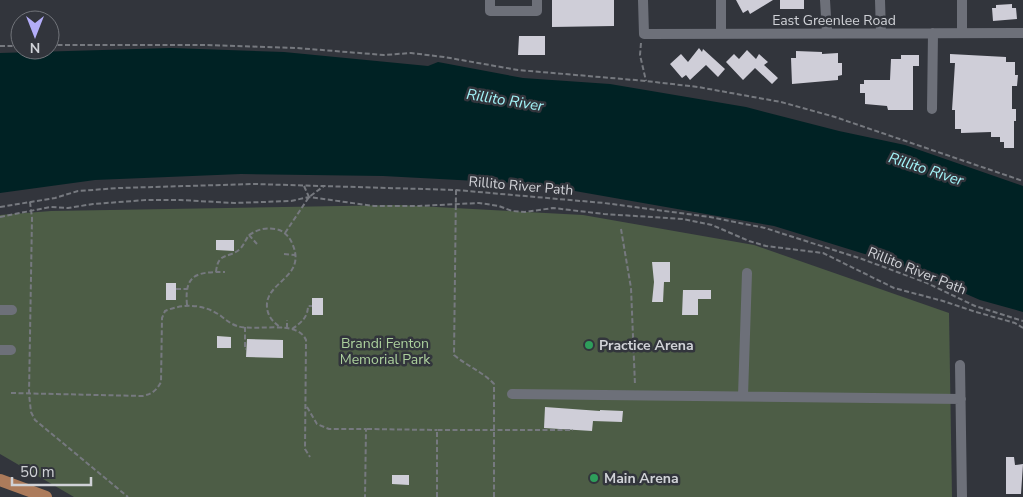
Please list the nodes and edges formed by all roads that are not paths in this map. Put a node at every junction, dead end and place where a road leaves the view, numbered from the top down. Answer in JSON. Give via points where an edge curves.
{"nodes":[{"id":1,"x":490,"y":0,"type":"edge"},
{"id":2,"x":537,"y":0,"type":"edge"},
{"id":3,"x":643,"y":0,"type":"edge"},
{"id":4,"x":721,"y":0,"type":"edge"},
{"id":5,"x":825,"y":0,"type":"edge"},
{"id":6,"x":880,"y":0,"type":"edge"},
{"id":7,"x":962,"y":0,"type":"edge"},
{"id":8,"x":827,"y":33,"type":"junction"},
{"id":9,"x":881,"y":33,"type":"junction"},
{"id":10,"x":933,"y":33,"type":"junction"},
{"id":11,"x":962,"y":33,"type":"junction"},
{"id":12,"x":1023,"y":33,"type":"edge"},
{"id":13,"x":721,"y":34,"type":"junction"},
{"id":14,"x":932,"y":109,"type":"dead end"},
{"id":15,"x":747,"y":273,"type":"dead end"},
{"id":16,"x":0,"y":310,"type":"edge"},
{"id":17,"x":12,"y":310,"type":"dead end"},
{"id":18,"x":0,"y":350,"type":"edge"},
{"id":19,"x":11,"y":350,"type":"dead end"},
{"id":20,"x":960,"y":365,"type":"dead end"},
{"id":21,"x":512,"y":394,"type":"dead end"},
{"id":22,"x":743,"y":396,"type":"junction"},
{"id":23,"x":960,"y":399,"type":"junction"},
{"id":24,"x":0,"y":480,"type":"edge"},
{"id":25,"x":46,"y":497,"type":"edge"},
{"id":26,"x":962,"y":497,"type":"edge"}],
"edges":[{"from":1,"to":2,"type":"street","via":[[490,11],[537,10]]},
{"from":3,"to":13,"type":"street","name":"East Greenlee Road","via":[[644,34]]},
{"from":4,"to":13,"type":"street"},
{"from":5,"to":8,"type":"street"},
{"from":6,"to":9,"type":"street"},
{"from":7,"to":11,"type":"street"},
{"from":8,"to":9,"type":"street","name":"East Greenlee Road"},
{"from":8,"to":13,"type":"street","name":"East Greenlee Road"},
{"from":9,"to":10,"type":"street","name":"East Greenlee Road"},
{"from":10,"to":11,"type":"street","name":"East Greenlee Road"},
{"from":10,"to":14,"type":"street"},
{"from":11,"to":12,"type":"street","name":"East Greenlee Road"},
{"from":15,"to":22,"type":"street"},
{"from":16,"to":17,"type":"street"},
{"from":18,"to":19,"type":"street"},
{"from":20,"to":23,"type":"street"},
{"from":21,"to":22,"type":"street"},
{"from":22,"to":23,"type":"street"},
{"from":23,"to":26,"type":"street"},
{"from":24,"to":25,"type":"main road"}]}
